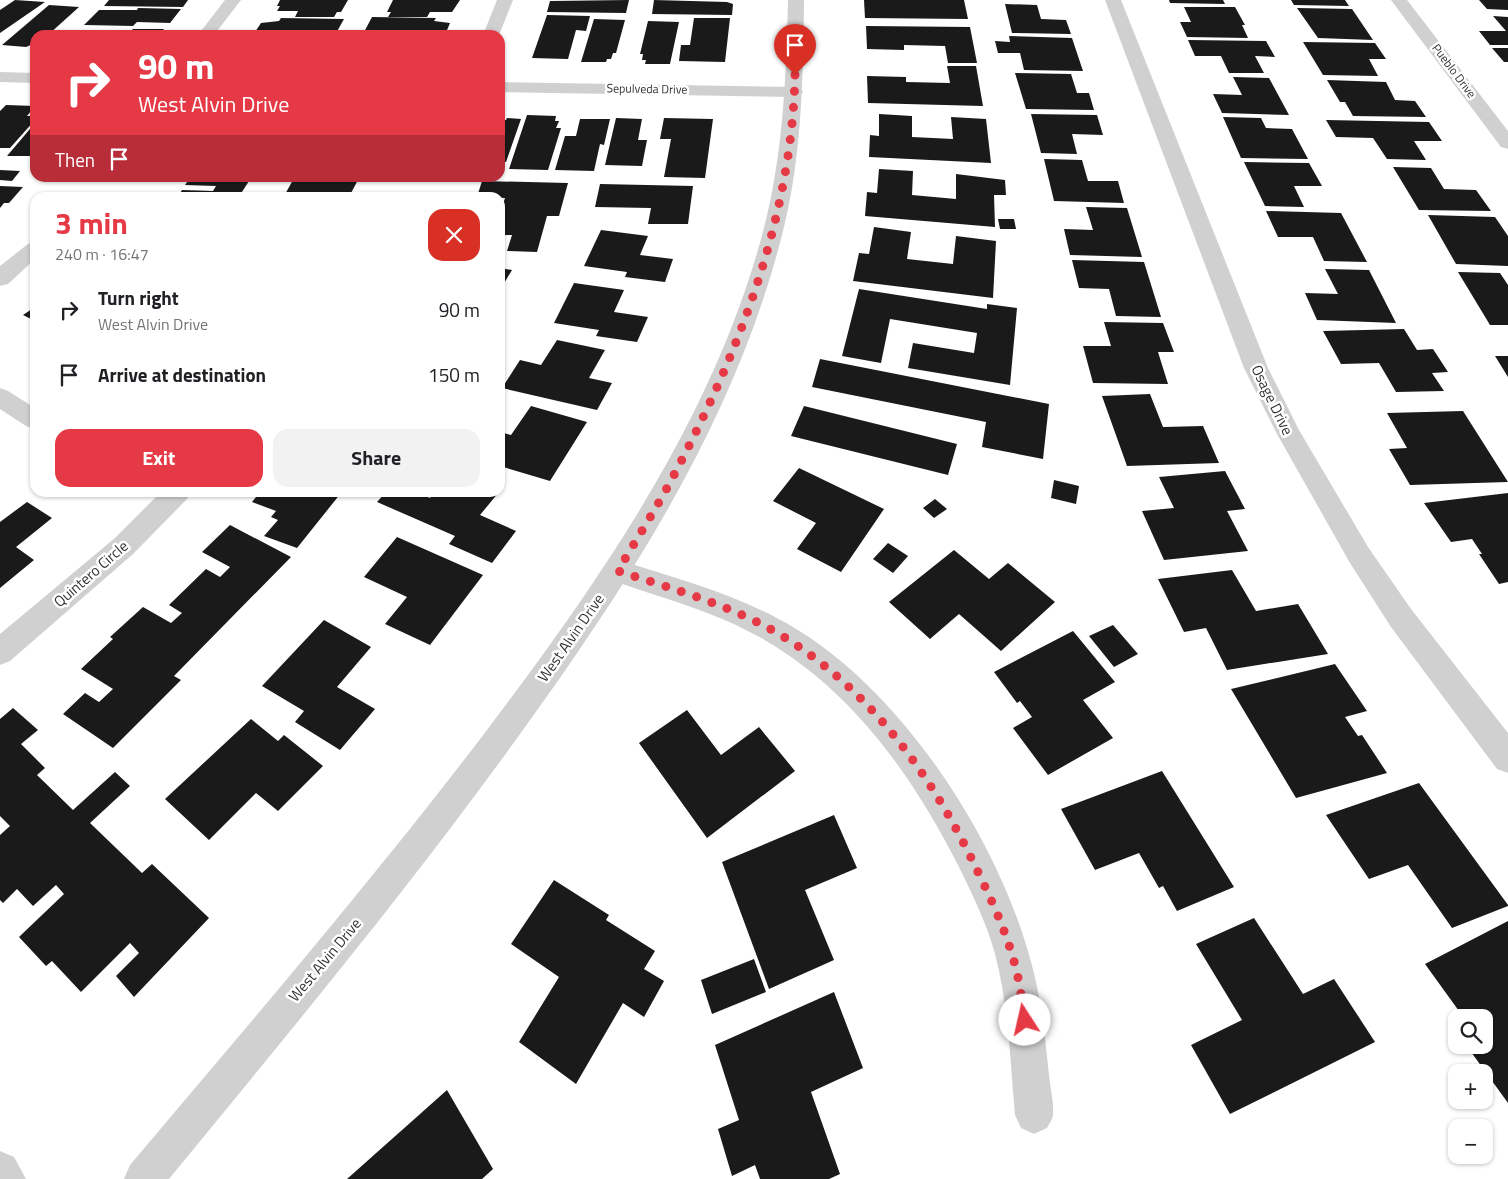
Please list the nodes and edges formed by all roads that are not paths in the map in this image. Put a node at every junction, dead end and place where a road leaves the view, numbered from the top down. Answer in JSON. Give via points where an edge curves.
{"nodes":[{"id":1,"x":233,"y":0,"type":"edge"},
{"id":2,"x":505,"y":0,"type":"edge"},
{"id":3,"x":796,"y":0,"type":"edge"},
{"id":4,"x":1113,"y":0,"type":"edge"},
{"id":5,"x":1400,"y":0,"type":"edge"},
{"id":6,"x":210,"y":30,"type":"edge"},
{"id":7,"x":493,"y":30,"type":"edge"},
{"id":8,"x":0,"y":77,"type":"edge"},
{"id":9,"x":30,"y":78,"type":"edge"},
{"id":10,"x":505,"y":87,"type":"edge"},
{"id":11,"x":794,"y":92,"type":"junction"},
{"id":12,"x":1508,"y":143,"type":"edge"},
{"id":13,"x":30,"y":252,"type":"edge"},
{"id":14,"x":0,"y":279,"type":"edge"},
{"id":15,"x":0,"y":397,"type":"edge"},
{"id":16,"x":30,"y":417,"type":"edge"},
{"id":17,"x":173,"y":497,"type":"edge"},
{"id":18,"x":618,"y":571,"type":"junction"},
{"id":19,"x":0,"y":652,"type":"edge"},
{"id":20,"x":1508,"y":758,"type":"edge"},
{"id":21,"x":1034,"y":1115,"type":"dead end"},
{"id":22,"x":0,"y":1171,"type":"edge"},
{"id":23,"x":6,"y":1179,"type":"edge"},
{"id":24,"x":144,"y":1179,"type":"edge"}],
"edges":[{"from":1,"to":6,"type":"street"},
{"from":2,"to":7,"type":"street"},
{"from":3,"to":11,"type":"street","name":"West Alvin Drive"},
{"from":4,"to":20,"type":"street","name":"Osage Drive","via":[[1256,368],[1288,434],[1334,515],[1390,602]]},
{"from":5,"to":12,"type":"street","name":"Pueblo Drive"},
{"from":8,"to":9,"type":"street"},
{"from":10,"to":11,"type":"street","name":"Sepulveda Drive"},
{"from":11,"to":18,"type":"street","name":"West Alvin Drive","via":[[785,176],[770,242],[745,319],[712,399],[675,474]]},
{"from":13,"to":14,"type":"street"},
{"from":15,"to":16,"type":"street"},
{"from":17,"to":19,"type":"street","name":"Quintero Circle","via":[[124,546]]},
{"from":18,"to":21,"type":"street","via":[[694,596],[783,636],[854,690],[888,726],[955,825],[999,914],[1015,965],[1025,1020]]},
{"from":18,"to":24,"type":"street","name":"West Alvin Drive","via":[[464,786],[357,922]]},
{"from":22,"to":23,"type":"street"}]}
